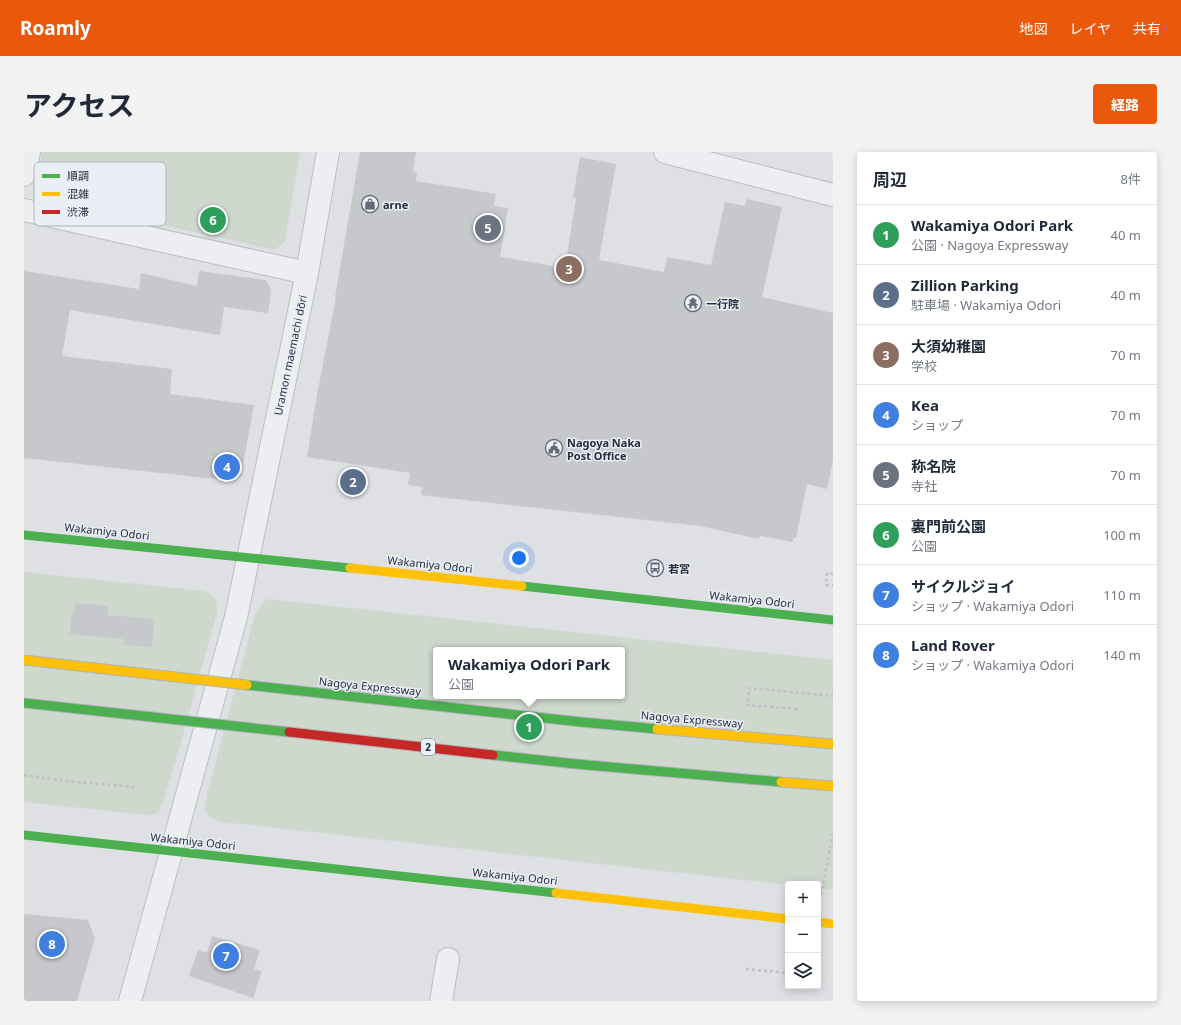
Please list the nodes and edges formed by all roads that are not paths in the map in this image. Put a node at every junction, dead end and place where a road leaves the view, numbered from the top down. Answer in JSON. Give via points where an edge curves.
{"nodes":[{"id":1,"x":28,"y":152,"type":"edge"},
{"id":2,"x":328,"y":152,"type":"edge"},
{"id":3,"x":665,"y":152,"type":"edge"},
{"id":4,"x":24,"y":175,"type":"edge"},
{"id":5,"x":833,"y":195,"type":"edge"},
{"id":6,"x":24,"y":210,"type":"edge"},
{"id":7,"x":34,"y":212,"type":"edge"},
{"id":8,"x":96,"y":226,"type":"edge"},
{"id":9,"x":307,"y":273,"type":"junction"},
{"id":10,"x":24,"y":535,"type":"edge"},
{"id":11,"x":249,"y":557,"type":"junction"},
{"id":12,"x":833,"y":620,"type":"edge"},
{"id":13,"x":24,"y":660,"type":"edge"},
{"id":14,"x":24,"y":703,"type":"edge"},
{"id":15,"x":833,"y":744,"type":"edge"},
{"id":16,"x":833,"y":786,"type":"edge"},
{"id":17,"x":24,"y":835,"type":"edge"},
{"id":18,"x":170,"y":851,"type":"junction"},
{"id":19,"x":785,"y":919,"type":"edge"},
{"id":20,"x":821,"y":922,"type":"edge"},
{"id":21,"x":833,"y":924,"type":"edge"},
{"id":22,"x":448,"y":959,"type":"dead end"},
{"id":23,"x":130,"y":1001,"type":"edge"},
{"id":24,"x":441,"y":1001,"type":"edge"}],
"edges":[{"from":1,"to":4,"type":"street"},
{"from":2,"to":9,"type":"street","name":"Uramon maemachi dōri"},
{"from":3,"to":5,"type":"street"},
{"from":6,"to":7,"type":"street"},
{"from":8,"to":9,"type":"street"},
{"from":9,"to":11,"type":"street","name":"Uramon maemachi dōri"},
{"from":10,"to":11,"type":"main road","name":"Wakamiya Odori"},
{"from":11,"to":12,"type":"main road","name":"Wakamiya Odori"},
{"from":11,"to":18,"type":"street","name":"Uramon maemachi dōri","via":[[236,617]]},
{"from":13,"to":15,"type":"main road","name":"Nagoya Expressway","bridge":true,"via":[[574,721]]},
{"from":14,"to":16,"type":"main road","number":"2","bridge":true,"via":[[576,764]]},
{"from":17,"to":18,"type":"main road","name":"Wakamiya Odori"},
{"from":18,"to":19,"type":"main road","name":"Wakamiya Odori"},
{"from":18,"to":23,"type":"street","name":"Uramon maemachi dōri"},
{"from":20,"to":21,"type":"main road"},
{"from":22,"to":24,"type":"street"}]}
